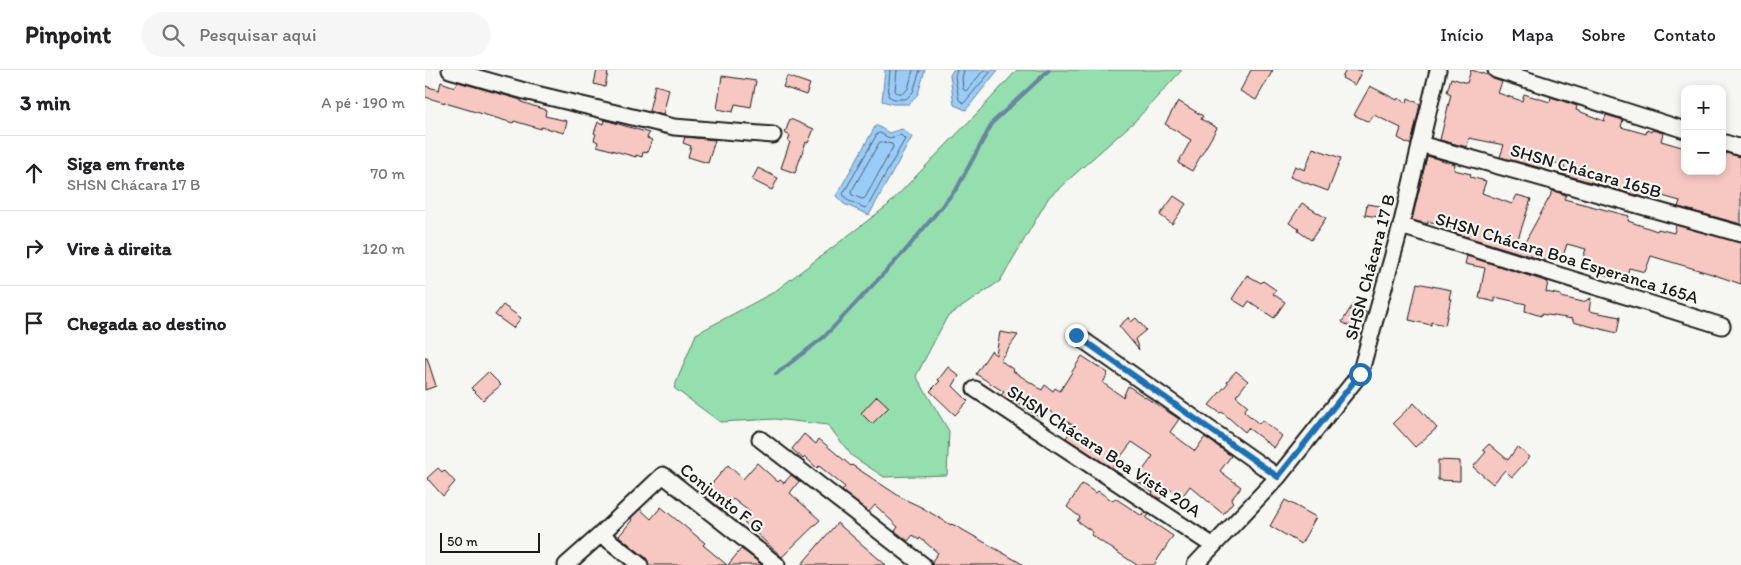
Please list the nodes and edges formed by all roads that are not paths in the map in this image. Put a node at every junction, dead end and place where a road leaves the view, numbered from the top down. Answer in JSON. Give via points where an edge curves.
{"nodes":[{"id":1,"x":450,"y":70,"type":"edge"},
{"id":2,"x":1438,"y":70,"type":"edge"},
{"id":3,"x":1496,"y":70,"type":"edge"},
{"id":4,"x":1681,"y":129,"type":"edge"},
{"id":5,"x":773,"y":135,"type":"dead end"},
{"id":6,"x":1726,"y":143,"type":"edge"},
{"id":7,"x":1420,"y":144,"type":"junction"},
{"id":8,"x":1741,"y":148,"type":"edge"},
{"id":9,"x":1401,"y":226,"type":"junction"},
{"id":10,"x":1741,"y":234,"type":"edge"},
{"id":11,"x":1722,"y":326,"type":"dead end"},
{"id":12,"x":1076,"y":335,"type":"dead end"},
{"id":13,"x":975,"y":389,"type":"dead end"},
{"id":14,"x":760,"y":439,"type":"dead end"},
{"id":15,"x":1278,"y":477,"type":"junction"},
{"id":16,"x":601,"y":534,"type":"junction"},
{"id":17,"x":1212,"y":545,"type":"junction"},
{"id":18,"x":566,"y":565,"type":"edge"},
{"id":19,"x":640,"y":565,"type":"edge"},
{"id":20,"x":777,"y":565,"type":"edge"},
{"id":21,"x":923,"y":565,"type":"edge"},
{"id":22,"x":1195,"y":565,"type":"edge"}],
"edges":[{"from":1,"to":5,"type":"street","via":[[674,127]]},
{"from":2,"to":7,"type":"street","name":"SHSN Chácara 17 B"},
{"from":3,"to":4,"type":"street"},
{"from":6,"to":8,"type":"street"},
{"from":7,"to":9,"type":"street","name":"SHSN Chácara 17 B"},
{"from":7,"to":10,"type":"street","name":"SHSN Chácara 165B"},
{"from":9,"to":11,"type":"street","name":"SHSN Chácara Boa Esperanca 165A"},
{"from":9,"to":15,"type":"street","name":"SHSN Chácara 17 B","via":[[1360,374]]},
{"from":12,"to":15,"type":"street"},
{"from":13,"to":17,"type":"street","name":"SHSN Chácara Boa Vista 20A"},
{"from":14,"to":21,"type":"street"},
{"from":15,"to":17,"type":"street","name":"SHSN Chácara 17 B"},
{"from":16,"to":18,"type":"street"},
{"from":16,"to":19,"type":"street"},
{"from":16,"to":20,"type":"street","name":"Conjunto F G","via":[[663,475]]},
{"from":17,"to":22,"type":"street","name":"SHSN Chácara 17 B"}]}
